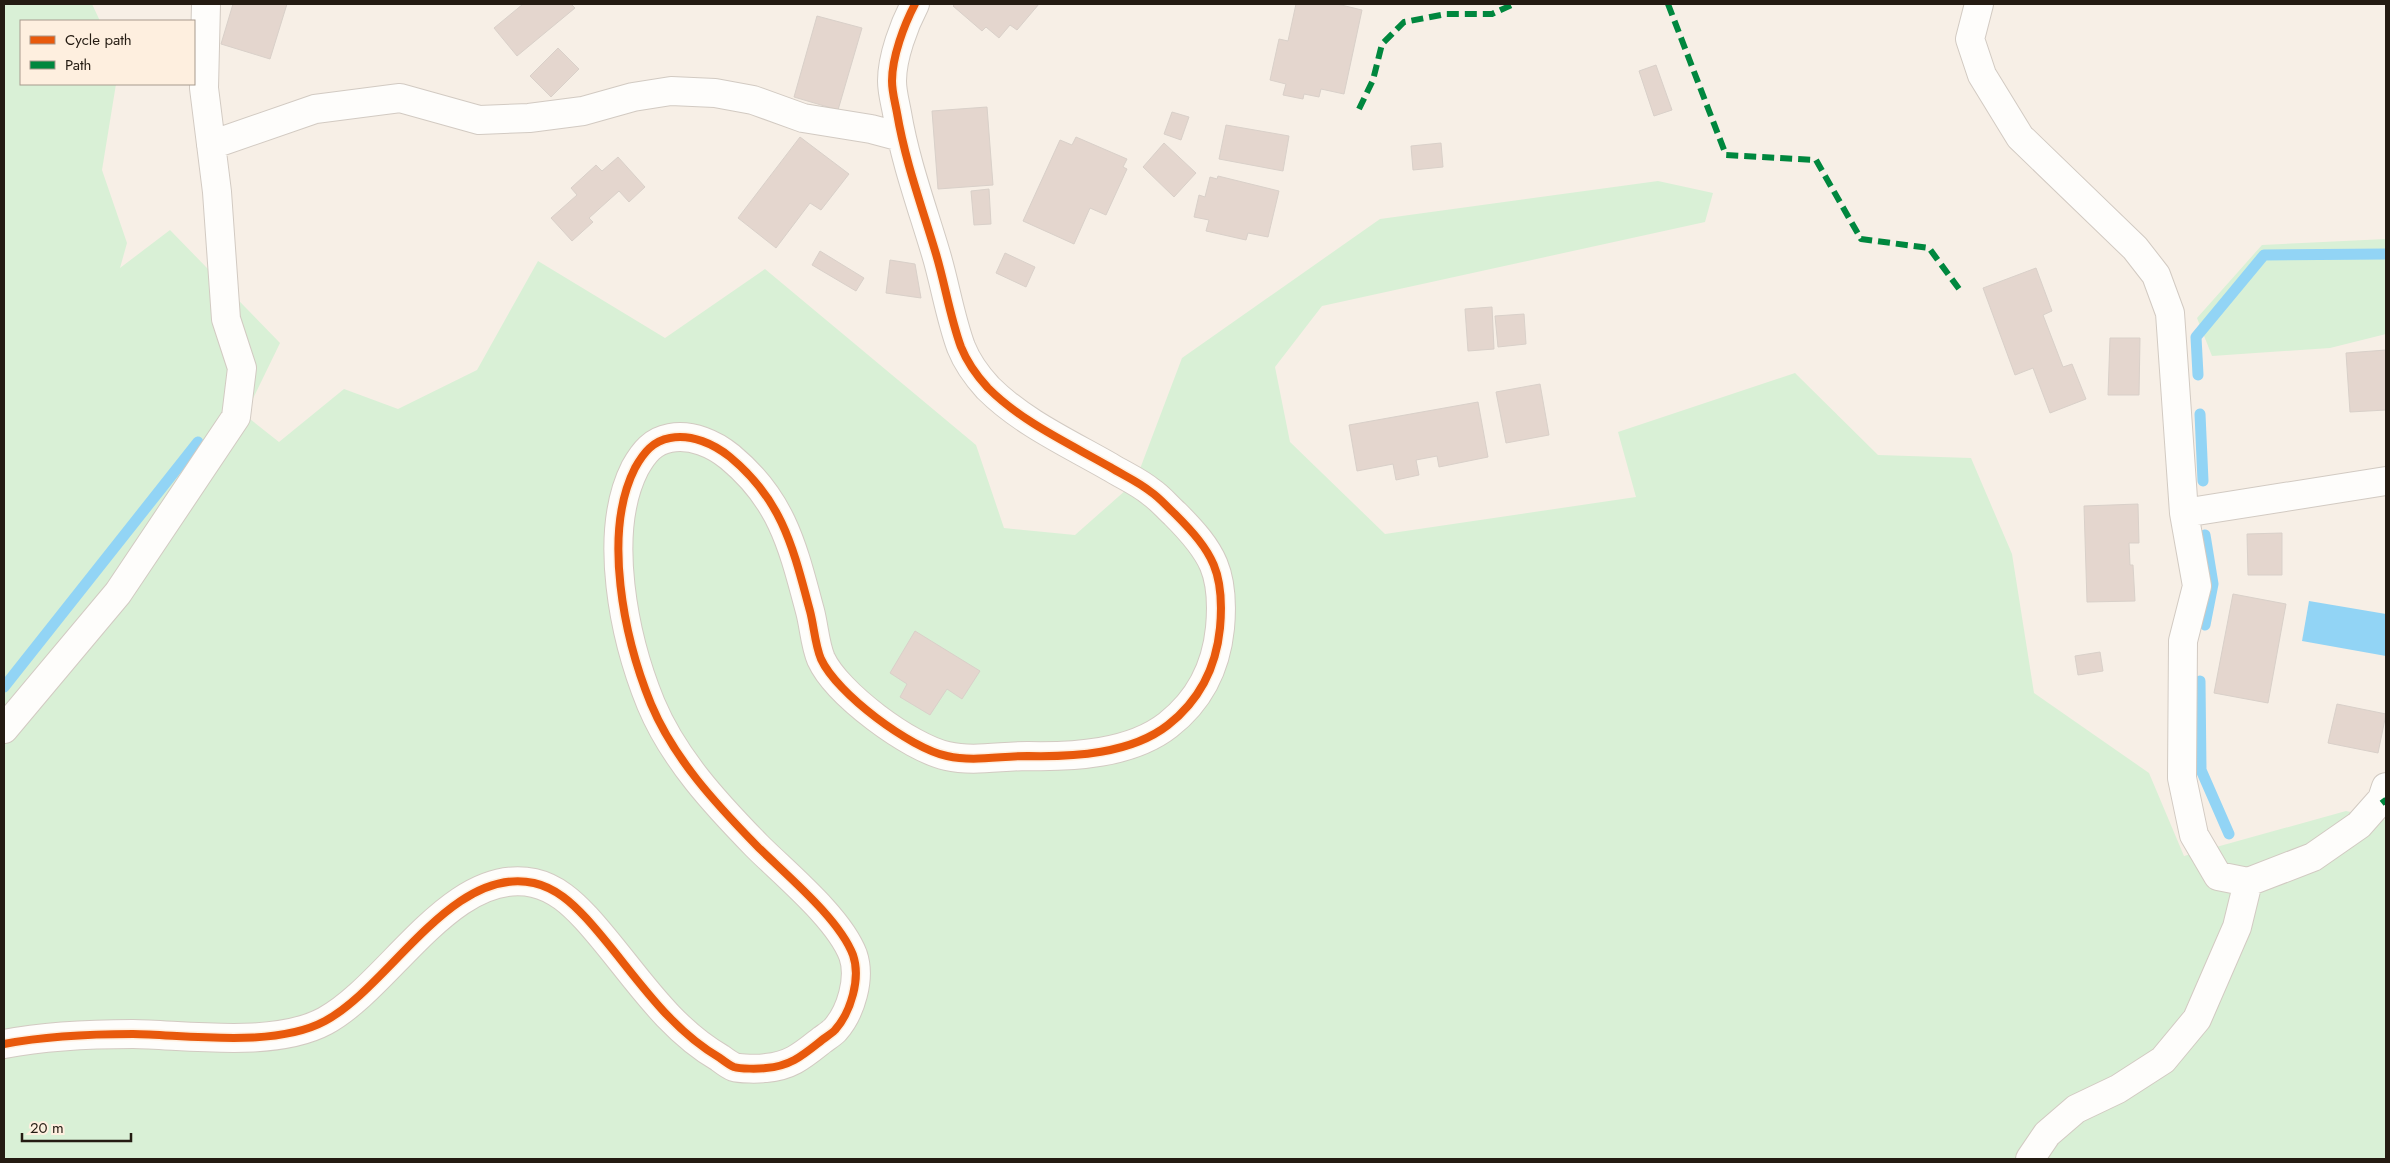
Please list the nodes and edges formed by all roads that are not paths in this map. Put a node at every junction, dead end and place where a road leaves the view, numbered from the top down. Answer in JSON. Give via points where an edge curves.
{"nodes":[{"id":1,"x":206,"y":4,"type":"edge"},
{"id":2,"x":914,"y":4,"type":"edge"},
{"id":3,"x":1979,"y":4,"type":"edge"},
{"id":4,"x":901,"y":137,"type":"junction"},
{"id":5,"x":211,"y":145,"type":"junction"},
{"id":6,"x":2386,"y":481,"type":"edge"},
{"id":7,"x":2184,"y":513,"type":"junction"},
{"id":8,"x":4,"y":729,"type":"edge"},
{"id":9,"x":2386,"y":787,"type":"edge"},
{"id":10,"x":2248,"y":882,"type":"junction"},
{"id":11,"x":4,"y":1044,"type":"edge"},
{"id":12,"x":2030,"y":1159,"type":"edge"}],
"edges":[{"from":1,"to":5,"type":"street","via":[[204,88]]},
{"from":2,"to":4,"type":"street","via":[[904,25],[892,80]]},
{"from":3,"to":7,"type":"street","via":[[1970,39],[1982,75],[2020,137],[2135,248],[2156,275],[2170,313]]},
{"from":4,"to":5,"type":"street","via":[[803,118],[753,100],[715,93],[671,91],[633,97],[583,111],[479,120],[400,98],[315,109]]},
{"from":4,"to":11,"type":"street","via":[[963,355],[983,384],[1019,415],[1150,490],[1203,542],[1218,573],[1222,608],[1219,642],[1210,675],[1186,707],[1163,730],[1128,745],[1060,757],[944,756],[914,744],[886,725],[846,690],[822,660],[790,542],[776,507],[756,481],[722,449],[694,438],[664,438],[643,453],[626,486],[618,526],[622,590],[639,675],[655,715],[686,767],[761,850],[790,875],[838,930],[856,961],[853,996],[837,1028],[792,1064],[760,1069],[735,1067],[708,1052],[678,1027],[567,897],[533,882],[498,883],[465,896],[432,924],[360,997],[320,1024],[283,1035],[121,1034],[38,1037]]},
{"from":5,"to":8,"type":"street","via":[[226,319],[242,368],[236,417],[118,593]]},
{"from":6,"to":7,"type":"street"},
{"from":7,"to":10,"type":"street","via":[[2196,586],[2182,642],[2182,778],[2194,835],[2218,876]]},
{"from":9,"to":10,"type":"street","via":[[2382,798],[2359,824],[2313,857]]},
{"from":10,"to":12,"type":"street","via":[[2237,928],[2197,1019],[2163,1060],[2118,1089],[2076,1109],[2047,1134]]}]}
